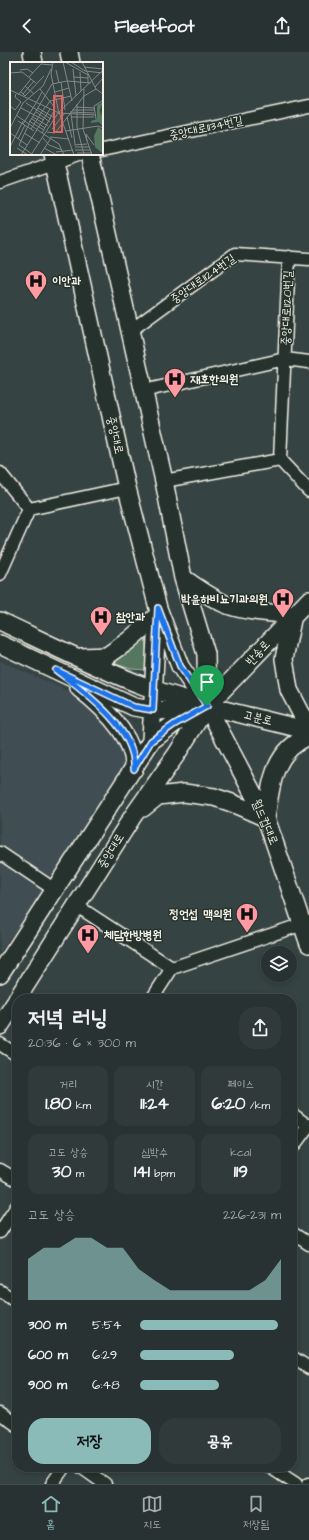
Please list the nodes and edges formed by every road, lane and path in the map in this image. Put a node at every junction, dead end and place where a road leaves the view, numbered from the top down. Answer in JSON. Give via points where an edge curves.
{"nodes":[{"id":1,"x":32,"y":52,"type":"edge"},
{"id":2,"x":69,"y":52,"type":"edge"},
{"id":3,"x":34,"y":62,"type":"edge"},
{"id":4,"x":71,"y":62,"type":"edge"},
{"id":5,"x":309,"y":106,"type":"edge"},
{"id":6,"x":103,"y":150,"type":"edge"},
{"id":7,"x":75,"y":155,"type":"edge"},
{"id":8,"x":82,"y":155,"type":"edge"},
{"id":9,"x":54,"y":158,"type":"edge"},
{"id":10,"x":0,"y":182,"type":"edge"},
{"id":11,"x":289,"y":257,"type":"junction"},
{"id":12,"x":309,"y":259,"type":"edge"},
{"id":13,"x":130,"y":331,"type":"junction"},
{"id":14,"x":285,"y":359,"type":"junction"},
{"id":15,"x":309,"y":362,"type":"edge"},
{"id":16,"x":143,"y":392,"type":"junction"},
{"id":17,"x":280,"y":460,"type":"junction"},
{"id":18,"x":0,"y":473,"type":"edge"},
{"id":19,"x":164,"y":481,"type":"junction"},
{"id":20,"x":127,"y":488,"type":"junction"},
{"id":21,"x":309,"y":491,"type":"edge"},
{"id":22,"x":28,"y":509,"type":"junction"},
{"id":23,"x":0,"y":574,"type":"edge"},
{"id":24,"x":183,"y":578,"type":"junction"},
{"id":25,"x":309,"y":600,"type":"edge"},
{"id":26,"x":157,"y":612,"type":"junction"},
{"id":27,"x":293,"y":615,"type":"junction"},
{"id":28,"x":0,"y":621,"type":"edge"},
{"id":29,"x":0,"y":644,"type":"edge"},
{"id":30,"x":76,"y":657,"type":"junction"},
{"id":31,"x":56,"y":670,"type":"junction"},
{"id":32,"x":154,"y":688,"type":"junction"},
{"id":33,"x":207,"y":706,"type":"junction"},
{"id":34,"x":153,"y":710,"type":"junction"},
{"id":35,"x":309,"y":724,"type":"edge"},
{"id":36,"x":309,"y":731,"type":"edge"},
{"id":37,"x":309,"y":736,"type":"edge"},
{"id":38,"x":151,"y":741,"type":"junction"},
{"id":39,"x":134,"y":769,"type":"junction"},
{"id":40,"x":133,"y":816,"type":"junction"},
{"id":41,"x":266,"y":818,"type":"junction"},
{"id":42,"x":0,"y":852,"type":"edge"},
{"id":43,"x":55,"y":890,"type":"junction"},
{"id":44,"x":77,"y":906,"type":"junction"},
{"id":45,"x":305,"y":922,"type":"edge"},
{"id":46,"x":309,"y":944,"type":"edge"},
{"id":47,"x":172,"y":968,"type":"junction"},
{"id":48,"x":0,"y":974,"type":"edge"},
{"id":49,"x":20,"y":994,"type":"edge"},
{"id":50,"x":155,"y":994,"type":"edge"},
{"id":51,"x":12,"y":1007,"type":"edge"},
{"id":52,"x":0,"y":1026,"type":"edge"},
{"id":53,"x":0,"y":1044,"type":"edge"},
{"id":54,"x":12,"y":1052,"type":"edge"},
{"id":55,"x":297,"y":1117,"type":"edge"},
{"id":56,"x":309,"y":1125,"type":"edge"},
{"id":57,"x":297,"y":1141,"type":"edge"},
{"id":58,"x":0,"y":1170,"type":"edge"},
{"id":59,"x":12,"y":1177,"type":"edge"},
{"id":60,"x":12,"y":1214,"type":"edge"},
{"id":61,"x":0,"y":1232,"type":"edge"},
{"id":62,"x":297,"y":1236,"type":"edge"},
{"id":63,"x":309,"y":1244,"type":"edge"},
{"id":64,"x":0,"y":1291,"type":"edge"},
{"id":65,"x":12,"y":1299,"type":"edge"},
{"id":66,"x":297,"y":1360,"type":"edge"},
{"id":67,"x":309,"y":1368,"type":"edge"},
{"id":68,"x":0,"y":1414,"type":"edge"},
{"id":69,"x":12,"y":1422,"type":"edge"},
{"id":70,"x":60,"y":1472,"type":"edge"},
{"id":71,"x":88,"y":1472,"type":"edge"},
{"id":72,"x":278,"y":1472,"type":"edge"},
{"id":73,"x":52,"y":1484,"type":"edge"},
{"id":74,"x":105,"y":1484,"type":"edge"},
{"id":75,"x":296,"y":1484,"type":"edge"}],
"edges":[{"from":1,"to":3,"type":"main road"},
{"from":2,"to":4,"type":"main road"},
{"from":5,"to":6,"type":"street","name":"중앙대로1134번길"},
{"from":7,"to":9,"type":"street"},
{"from":8,"to":13,"type":"main road"},
{"from":9,"to":10,"type":"street"},
{"from":9,"to":20,"type":"main road","name":"중앙대로"},
{"from":11,"to":12,"type":"street","name":"중앙대로1124번길"},
{"from":11,"to":13,"type":"street","name":"중앙대로1124번길","via":[[235,254]]},
{"from":11,"to":14,"type":"street","name":"중앙대로1120번길"},
{"from":13,"to":16,"type":"main road"},
{"from":14,"to":15,"type":"street","name":"중앙대로1120번길"},
{"from":14,"to":16,"type":"street","name":"중앙대로1120번길"},
{"from":14,"to":17,"type":"street","name":"중앙대로1120번길"},
{"from":16,"to":19,"type":"main road"},
{"from":17,"to":19,"type":"street"},
{"from":17,"to":21,"type":"street"},
{"from":18,"to":22,"type":"street"},
{"from":19,"to":24,"type":"main road"},
{"from":20,"to":22,"type":"street"},
{"from":20,"to":26,"type":"main road","name":"중앙대로"},
{"from":22,"to":23,"type":"street"},
{"from":24,"to":27,"type":"main road","via":[[226,604]]},
{"from":24,"to":33,"type":"main road","via":[[206,654]]},
{"from":25,"to":27,"type":"main road","name":"반송로"},
{"from":26,"to":30,"type":"main road","via":[[128,641],[107,656]]},
{"from":26,"to":32,"type":"main road"},
{"from":26,"to":33,"type":"main road","name":"중앙대로","via":[[180,666]]},
{"from":27,"to":33,"type":"main road","name":"반송로"},
{"from":27,"to":35,"type":"main road","via":[[284,659],[289,690]]},
{"from":28,"to":30,"type":"main road"},
{"from":29,"to":31,"type":"main road"},
{"from":30,"to":32,"type":"main road"},
{"from":31,"to":34,"type":"main road","via":[[134,707]]},
{"from":31,"to":39,"type":"main road","via":[[108,714],[130,747]]},
{"from":32,"to":33,"type":"main road"},
{"from":32,"to":34,"type":"main road"},
{"from":33,"to":34,"type":"main road"},
{"from":33,"to":36,"type":"main road","name":"고분로"},
{"from":33,"to":38,"type":"main road"},
{"from":33,"to":40,"type":"main road","name":"중앙대로"},
{"from":33,"to":41,"type":"main road","name":"월드컵대로"},
{"from":34,"to":38,"type":"main road"},
{"from":37,"to":41,"type":"main road","via":[[298,740],[285,752],[273,775]]},
{"from":38,"to":39,"type":"main road"},
{"from":39,"to":43,"type":"main road"},
{"from":40,"to":41,"type":"main road","via":[[158,796],[184,793],[214,797]]},
{"from":40,"to":44,"type":"main road","name":"중앙대로"},
{"from":41,"to":45,"type":"main road","name":"월드컵대로"},
{"from":42,"to":43,"type":"street"},
{"from":43,"to":48,"type":"main road"},
{"from":44,"to":47,"type":"street"},
{"from":44,"to":49,"type":"main road","name":"중앙대로"},
{"from":45,"to":46,"type":"main road","name":"월드컵대로"},
{"from":45,"to":47,"type":"street"},
{"from":47,"to":50,"type":"street"},
{"from":51,"to":52,"type":"main road","name":"중앙대로"},
{"from":53,"to":54,"type":"street"},
{"from":55,"to":56,"type":"street"},
{"from":56,"to":57,"type":"street"},
{"from":58,"to":59,"type":"street"},
{"from":60,"to":61,"type":"street"},
{"from":62,"to":63,"type":"street"},
{"from":64,"to":65,"type":"street"},
{"from":66,"to":67,"type":"street"},
{"from":68,"to":69,"type":"street"},
{"from":70,"to":73,"type":"street"},
{"from":71,"to":74,"type":"street"},
{"from":72,"to":75,"type":"street"}]}
